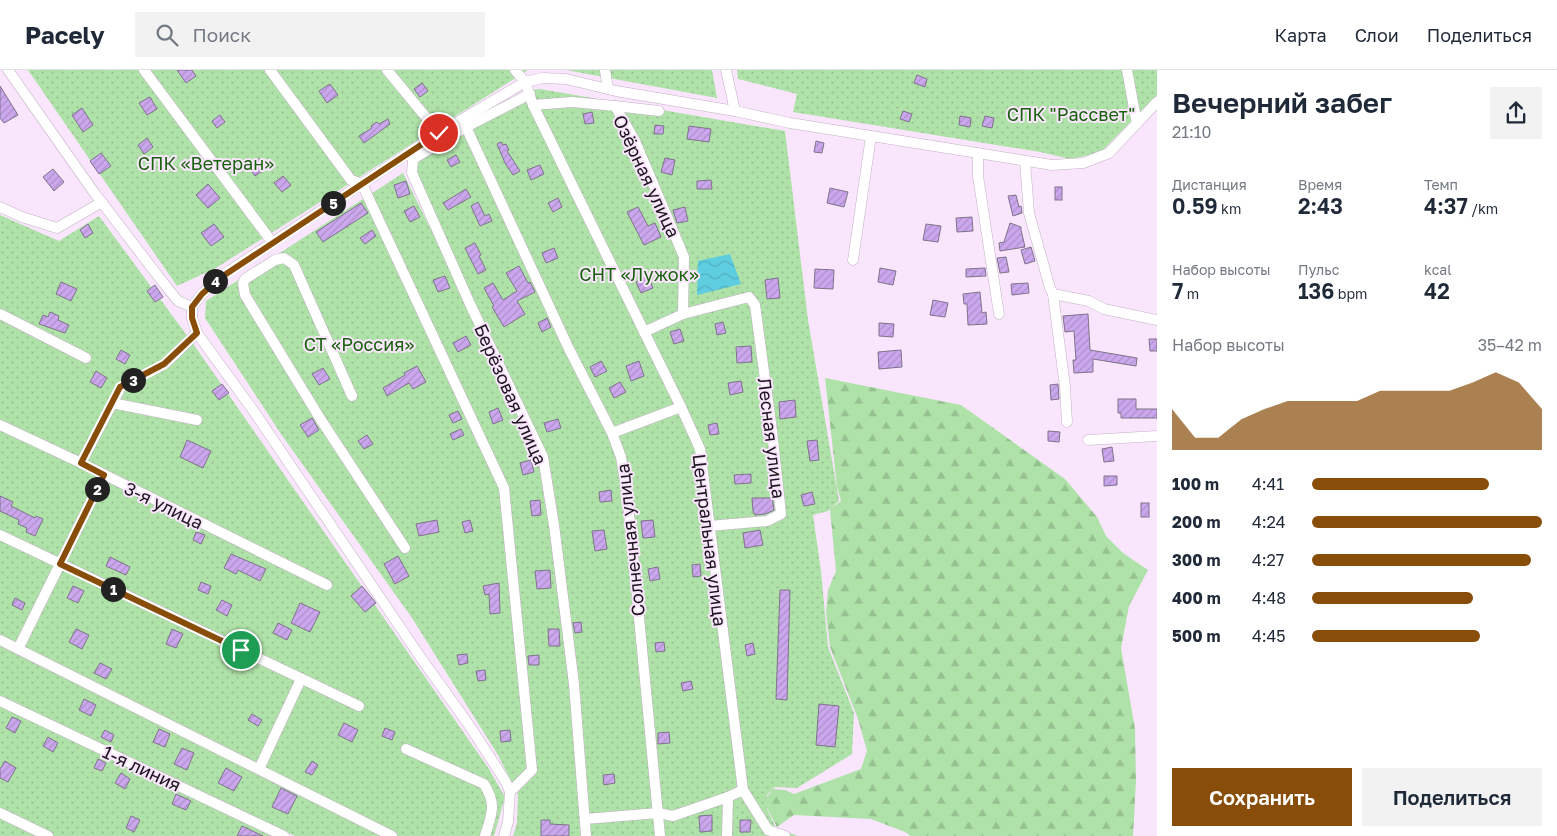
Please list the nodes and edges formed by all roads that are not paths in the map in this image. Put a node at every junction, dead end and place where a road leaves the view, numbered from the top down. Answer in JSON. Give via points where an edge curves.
{"nodes":[{"id":1,"x":8,"y":70,"type":"edge"},
{"id":2,"x":144,"y":70,"type":"edge"},
{"id":3,"x":270,"y":70,"type":"edge"},
{"id":4,"x":387,"y":70,"type":"edge"},
{"id":5,"x":515,"y":70,"type":"edge"},
{"id":6,"x":605,"y":70,"type":"edge"},
{"id":7,"x":726,"y":70,"type":"edge"},
{"id":8,"x":1128,"y":70,"type":"edge"},
{"id":9,"x":525,"y":82,"type":"junction"},
{"id":10,"x":608,"y":89,"type":"junction"},
{"id":11,"x":530,"y":94,"type":"junction"},
{"id":12,"x":1157,"y":102,"type":"edge"},
{"id":13,"x":533,"y":105,"type":"junction"},
{"id":14,"x":615,"y":106,"type":"junction"},
{"id":15,"x":659,"y":111,"type":"dead end"},
{"id":16,"x":735,"y":111,"type":"junction"},
{"id":17,"x":1137,"y":124,"type":"junction"},
{"id":18,"x":466,"y":127,"type":"junction"},
{"id":19,"x":439,"y":133,"type":"junction"},
{"id":20,"x":871,"y":136,"type":"junction"},
{"id":21,"x":978,"y":153,"type":"junction"},
{"id":22,"x":1025,"y":161,"type":"junction"},
{"id":23,"x":362,"y":184,"type":"junction"},
{"id":24,"x":102,"y":202,"type":"junction"},
{"id":25,"x":0,"y":206,"type":"edge"},
{"id":26,"x":272,"y":242,"type":"junction"},
{"id":27,"x":853,"y":260,"type":"dead end"},
{"id":28,"x":1053,"y":294,"type":"junction"},
{"id":29,"x":192,"y":307,"type":"junction"},
{"id":30,"x":0,"y":314,"type":"edge"},
{"id":31,"x":683,"y":314,"type":"junction"},
{"id":32,"x":998,"y":314,"type":"dead end"},
{"id":33,"x":1157,"y":320,"type":"edge"},
{"id":34,"x":644,"y":332,"type":"junction"},
{"id":35,"x":197,"y":333,"type":"junction"},
{"id":36,"x":86,"y":358,"type":"dead end"},
{"id":37,"x":352,"y":396,"type":"dead end"},
{"id":38,"x":112,"y":403,"type":"junction"},
{"id":39,"x":682,"y":407,"type":"junction"},
{"id":40,"x":197,"y":420,"type":"dead end"},
{"id":41,"x":1067,"y":422,"type":"dead end"},
{"id":42,"x":0,"y":425,"type":"edge"},
{"id":43,"x":612,"y":433,"type":"junction"},
{"id":44,"x":1157,"y":436,"type":"edge"},
{"id":45,"x":1088,"y":440,"type":"dead end"},
{"id":46,"x":81,"y":463,"type":"junction"},
{"id":47,"x":104,"y":475,"type":"junction"},
{"id":48,"x":710,"y":526,"type":"junction"},
{"id":49,"x":0,"y":535,"type":"edge"},
{"id":50,"x":406,"y":548,"type":"dead end"},
{"id":51,"x":60,"y":564,"type":"junction"},
{"id":52,"x":327,"y":585,"type":"dead end"},
{"id":53,"x":0,"y":640,"type":"edge"},
{"id":54,"x":18,"y":649,"type":"junction"},
{"id":55,"x":301,"y":679,"type":"junction"},
{"id":56,"x":0,"y":701,"type":"edge"},
{"id":57,"x":359,"y":706,"type":"dead end"},
{"id":58,"x":406,"y":749,"type":"dead end"},
{"id":59,"x":259,"y":769,"type":"junction"},
{"id":60,"x":743,"y":790,"type":"junction"},
{"id":61,"x":510,"y":792,"type":"junction"},
{"id":62,"x":728,"y":797,"type":"junction"},
{"id":63,"x":0,"y":813,"type":"edge"},
{"id":64,"x":658,"y":813,"type":"junction"},
{"id":65,"x":586,"y":819,"type":"junction"},
{"id":66,"x":768,"y":833,"type":"edge"},
{"id":67,"x":48,"y":836,"type":"edge"},
{"id":68,"x":284,"y":836,"type":"edge"},
{"id":69,"x":392,"y":836,"type":"edge"},
{"id":70,"x":485,"y":836,"type":"edge"},
{"id":71,"x":504,"y":836,"type":"edge"},
{"id":72,"x":586,"y":836,"type":"edge"},
{"id":73,"x":660,"y":836,"type":"edge"},
{"id":74,"x":727,"y":836,"type":"edge"},
{"id":75,"x":785,"y":836,"type":"edge"}],
"edges":[{"from":1,"to":24,"type":"street"},
{"from":2,"to":26,"type":"street"},
{"from":3,"to":23,"type":"street","via":[[351,180]]},
{"from":4,"to":19,"type":"street"},
{"from":5,"to":9,"type":"street","name":"Центральная улица"},
{"from":6,"to":10,"type":"street"},
{"from":7,"to":16,"type":"street"},
{"from":8,"to":17,"type":"street"},
{"from":9,"to":10,"type":"street","via":[[543,78]]},
{"from":9,"to":11,"type":"street","name":"Центральная улица"},
{"from":9,"to":19,"type":"street"},
{"from":10,"to":16,"type":"street"},
{"from":11,"to":13,"type":"street","name":"Центральная улица"},
{"from":11,"to":18,"type":"street","name":"Берёзовая улица"},
{"from":12,"to":17,"type":"street"},
{"from":13,"to":14,"type":"street","name":"Озёрная улица","via":[[572,102]]},
{"from":13,"to":34,"type":"street","name":"Центральная улица"},
{"from":14,"to":15,"type":"street"},
{"from":14,"to":31,"type":"street","name":"Озёрная улица","via":[[635,141],[684,257]]},
{"from":16,"to":20,"type":"street","via":[[790,124]]},
{"from":17,"to":22,"type":"street","via":[[1109,153],[1083,163],[1052,165]]},
{"from":18,"to":43,"type":"street","name":"Солнечная улица","via":[[569,349]]},
{"from":18,"to":65,"type":"street","name":"Берёзовая улица","via":[[413,159],[412,173],[543,457],[574,684]]},
{"from":19,"to":23,"type":"street"},
{"from":20,"to":21,"type":"street"},
{"from":20,"to":27,"type":"street"},
{"from":21,"to":22,"type":"street"},
{"from":21,"to":32,"type":"street","via":[[978,176]]},
{"from":22,"to":28,"type":"street","via":[[1030,213]]},
{"from":23,"to":26,"type":"street"},
{"from":23,"to":61,"type":"street","via":[[504,488],[532,770]]},
{"from":24,"to":25,"type":"street","via":[[57,228]]},
{"from":24,"to":29,"type":"street","via":[[178,301]]},
{"from":26,"to":29,"type":"street","via":[[220,278]]},
{"from":28,"to":33,"type":"street"},
{"from":28,"to":41,"type":"street"},
{"from":29,"to":35,"type":"street"},
{"from":30,"to":36,"type":"street"},
{"from":31,"to":34,"type":"street"},
{"from":31,"to":48,"type":"street","name":"Лесная улица","via":[[749,298],[755,305],[772,430],[781,514],[767,521]]},
{"from":34,"to":39,"type":"street","name":"Центральная улица"},
{"from":35,"to":38,"type":"street","via":[[164,364],[120,387]]},
{"from":35,"to":61,"type":"street","via":[[470,725]]},
{"from":37,"to":50,"type":"street","via":[[294,266],[284,258],[275,260],[245,279],[245,295],[321,420]]},
{"from":38,"to":40,"type":"street"},
{"from":38,"to":46,"type":"street"},
{"from":39,"to":43,"type":"street"},
{"from":39,"to":48,"type":"street","name":"Центральная улица","via":[[700,449]]},
{"from":42,"to":46,"type":"street","name":"3-я улица"},
{"from":43,"to":64,"type":"street","name":"Солнечная улица","via":[[621,456],[627,493]]},
{"from":44,"to":45,"type":"street"},
{"from":46,"to":47,"type":"street","name":"3-я улица"},
{"from":47,"to":51,"type":"street"},
{"from":47,"to":52,"type":"street","name":"3-я улица"},
{"from":48,"to":60,"type":"street","name":"Центральная улица"},
{"from":49,"to":51,"type":"street"},
{"from":51,"to":54,"type":"street"},
{"from":51,"to":55,"type":"street"},
{"from":53,"to":54,"type":"street"},
{"from":54,"to":59,"type":"street"},
{"from":55,"to":57,"type":"street"},
{"from":55,"to":59,"type":"street"},
{"from":56,"to":68,"type":"street","name":"1-я линия"},
{"from":58,"to":70,"type":"street","via":[[484,784],[493,803]]},
{"from":59,"to":69,"type":"street"},
{"from":60,"to":62,"type":"street"},
{"from":60,"to":66,"type":"street","name":"Центральная улица"},
{"from":61,"to":71,"type":"street"},
{"from":62,"to":64,"type":"street","via":[[673,816]]},
{"from":62,"to":74,"type":"street"},
{"from":63,"to":67,"type":"street"},
{"from":64,"to":65,"type":"street"},
{"from":64,"to":73,"type":"street","name":"Солнечная улица"},
{"from":65,"to":72,"type":"street","name":"Берёзовая улица"},
{"from":66,"to":75,"type":"street","name":"Центральная улица"}]}
